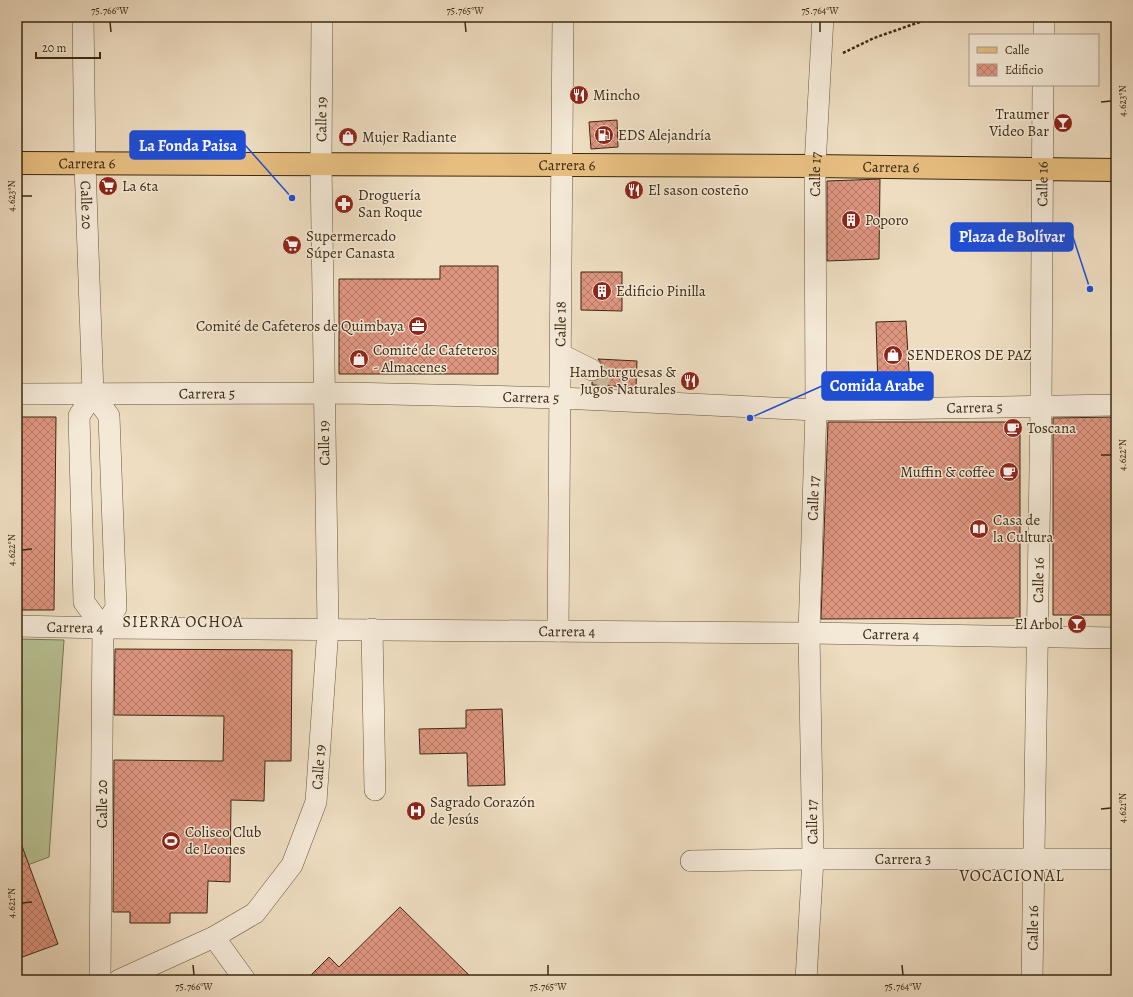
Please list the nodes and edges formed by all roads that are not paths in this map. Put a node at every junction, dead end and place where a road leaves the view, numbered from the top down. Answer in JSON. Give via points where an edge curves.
{"nodes":[{"id":1,"x":83,"y":17,"type":"edge"},
{"id":2,"x":322,"y":17,"type":"edge"},
{"id":3,"x":563,"y":17,"type":"edge"},
{"id":4,"x":823,"y":17,"type":"edge"},
{"id":5,"x":1044,"y":17,"type":"edge"},
{"id":6,"x":1044,"y":34,"type":"edge"},
{"id":7,"x":1044,"y":86,"type":"edge"},
{"id":8,"x":17,"y":163,"type":"edge"},
{"id":9,"x":85,"y":164,"type":"junction"},
{"id":10,"x":321,"y":164,"type":"junction"},
{"id":11,"x":562,"y":166,"type":"junction"},
{"id":12,"x":815,"y":166,"type":"junction"},
{"id":13,"x":1042,"y":169,"type":"junction"},
{"id":14,"x":1116,"y":170,"type":"edge"},
{"id":15,"x":562,"y":355,"type":"junction"},
{"id":16,"x":592,"y":370,"type":"tunnel mouth"},
{"id":17,"x":623,"y":386,"type":"tunnel mouth"},
{"id":18,"x":323,"y":393,"type":"junction"},
{"id":19,"x":17,"y":394,"type":"edge"},
{"id":20,"x":93,"y":394,"type":"junction"},
{"id":21,"x":561,"y":398,"type":"junction"},
{"id":22,"x":653,"y":403,"type":"junction"},
{"id":23,"x":1041,"y":405,"type":"junction"},
{"id":24,"x":1116,"y":405,"type":"edge"},
{"id":25,"x":816,"y":410,"type":"junction"},
{"id":26,"x":17,"y":626,"type":"edge"},
{"id":27,"x":103,"y":628,"type":"junction"},
{"id":28,"x":328,"y":628,"type":"junction"},
{"id":29,"x":372,"y":629,"type":"junction"},
{"id":30,"x":558,"y":631,"type":"junction"},
{"id":31,"x":808,"y":633,"type":"junction"},
{"id":32,"x":1037,"y":637,"type":"junction"},
{"id":33,"x":1116,"y":638,"type":"edge"},
{"id":34,"x":375,"y":790,"type":"dead end"},
{"id":35,"x":813,"y":859,"type":"junction"},
{"id":36,"x":1116,"y":859,"type":"edge"},
{"id":37,"x":1034,"y":860,"type":"junction"},
{"id":38,"x":691,"y":861,"type":"dead end"},
{"id":39,"x":214,"y":937,"type":"junction"},
{"id":40,"x":100,"y":980,"type":"edge"},
{"id":41,"x":119,"y":980,"type":"edge"},
{"id":42,"x":245,"y":980,"type":"edge"},
{"id":43,"x":806,"y":980,"type":"edge"},
{"id":44,"x":1032,"y":980,"type":"edge"}],
"edges":[{"from":1,"to":9,"type":"street","name":"Calle 20"},
{"from":2,"to":10,"type":"street","name":"Calle 19"},
{"from":3,"to":11,"type":"street","name":"Calle 18"},
{"from":4,"to":12,"type":"street","name":"Calle 17"},
{"from":5,"to":6,"type":"street"},
{"from":7,"to":13,"type":"street","name":"Calle 16"},
{"from":8,"to":9,"type":"main road","name":"Carrera 6"},
{"from":9,"to":10,"type":"main road","name":"Carrera 6"},
{"from":9,"to":20,"type":"street","name":"Calle 20"},
{"from":10,"to":11,"type":"main road","name":"Carrera 6"},
{"from":10,"to":18,"type":"street","name":"Calle 19"},
{"from":11,"to":12,"type":"main road","name":"Carrera 6"},
{"from":11,"to":15,"type":"street","name":"Calle 18"},
{"from":12,"to":13,"type":"main road","name":"Carrera 6"},
{"from":12,"to":25,"type":"street","name":"Calle 17"},
{"from":13,"to":14,"type":"main road","name":"Carrera 6"},
{"from":13,"to":23,"type":"street","name":"Calle 16"},
{"from":15,"to":16,"type":"street"},
{"from":15,"to":21,"type":"street","name":"Calle 18"},
{"from":17,"to":22,"type":"street"},
{"from":18,"to":20,"type":"street","name":"Carrera 5"},
{"from":18,"to":21,"type":"street","name":"Carrera 5"},
{"from":18,"to":28,"type":"street","name":"Calle 19"},
{"from":19,"to":20,"type":"street","name":"Carrera 5"},
{"from":20,"to":27,"type":"street","via":[[109,416],[116,608]]},
{"from":20,"to":27,"type":"street","via":[[79,416],[84,602]]},
{"from":21,"to":22,"type":"street","name":"Carrera 5"},
{"from":21,"to":30,"type":"street","name":"Calle 18"},
{"from":22,"to":25,"type":"street","name":"Carrera 5"},
{"from":23,"to":24,"type":"street","name":"Carrera 5"},
{"from":23,"to":25,"type":"street","name":"Carrera 5"},
{"from":23,"to":32,"type":"street","name":"Calle 16"},
{"from":25,"to":31,"type":"street","name":"Calle 17"},
{"from":26,"to":27,"type":"street","name":"Carrera 4"},
{"from":27,"to":28,"type":"street","name":"Carrera 4"},
{"from":27,"to":40,"type":"street","name":"Calle 20"},
{"from":28,"to":29,"type":"street","name":"Carrera 4"},
{"from":28,"to":39,"type":"street","name":"Calle 19","via":[[316,802],[292,865],[255,913]]},
{"from":29,"to":30,"type":"street","name":"Carrera 4"},
{"from":29,"to":34,"type":"street"},
{"from":30,"to":31,"type":"street","name":"Carrera 4"},
{"from":31,"to":32,"type":"street","name":"Carrera 4"},
{"from":31,"to":35,"type":"street","name":"Calle 17"},
{"from":32,"to":33,"type":"street","name":"Carrera 4"},
{"from":32,"to":37,"type":"street","name":"Calle 16"},
{"from":35,"to":37,"type":"street","name":"Carrera 3"},
{"from":35,"to":38,"type":"street","name":"Carrera 3"},
{"from":35,"to":43,"type":"street","name":"Calle 17"},
{"from":36,"to":37,"type":"street","name":"Carrera 3"},
{"from":37,"to":44,"type":"street","name":"Calle 16"},
{"from":39,"to":41,"type":"street","name":"Calle 19"},
{"from":39,"to":42,"type":"street"}]}
